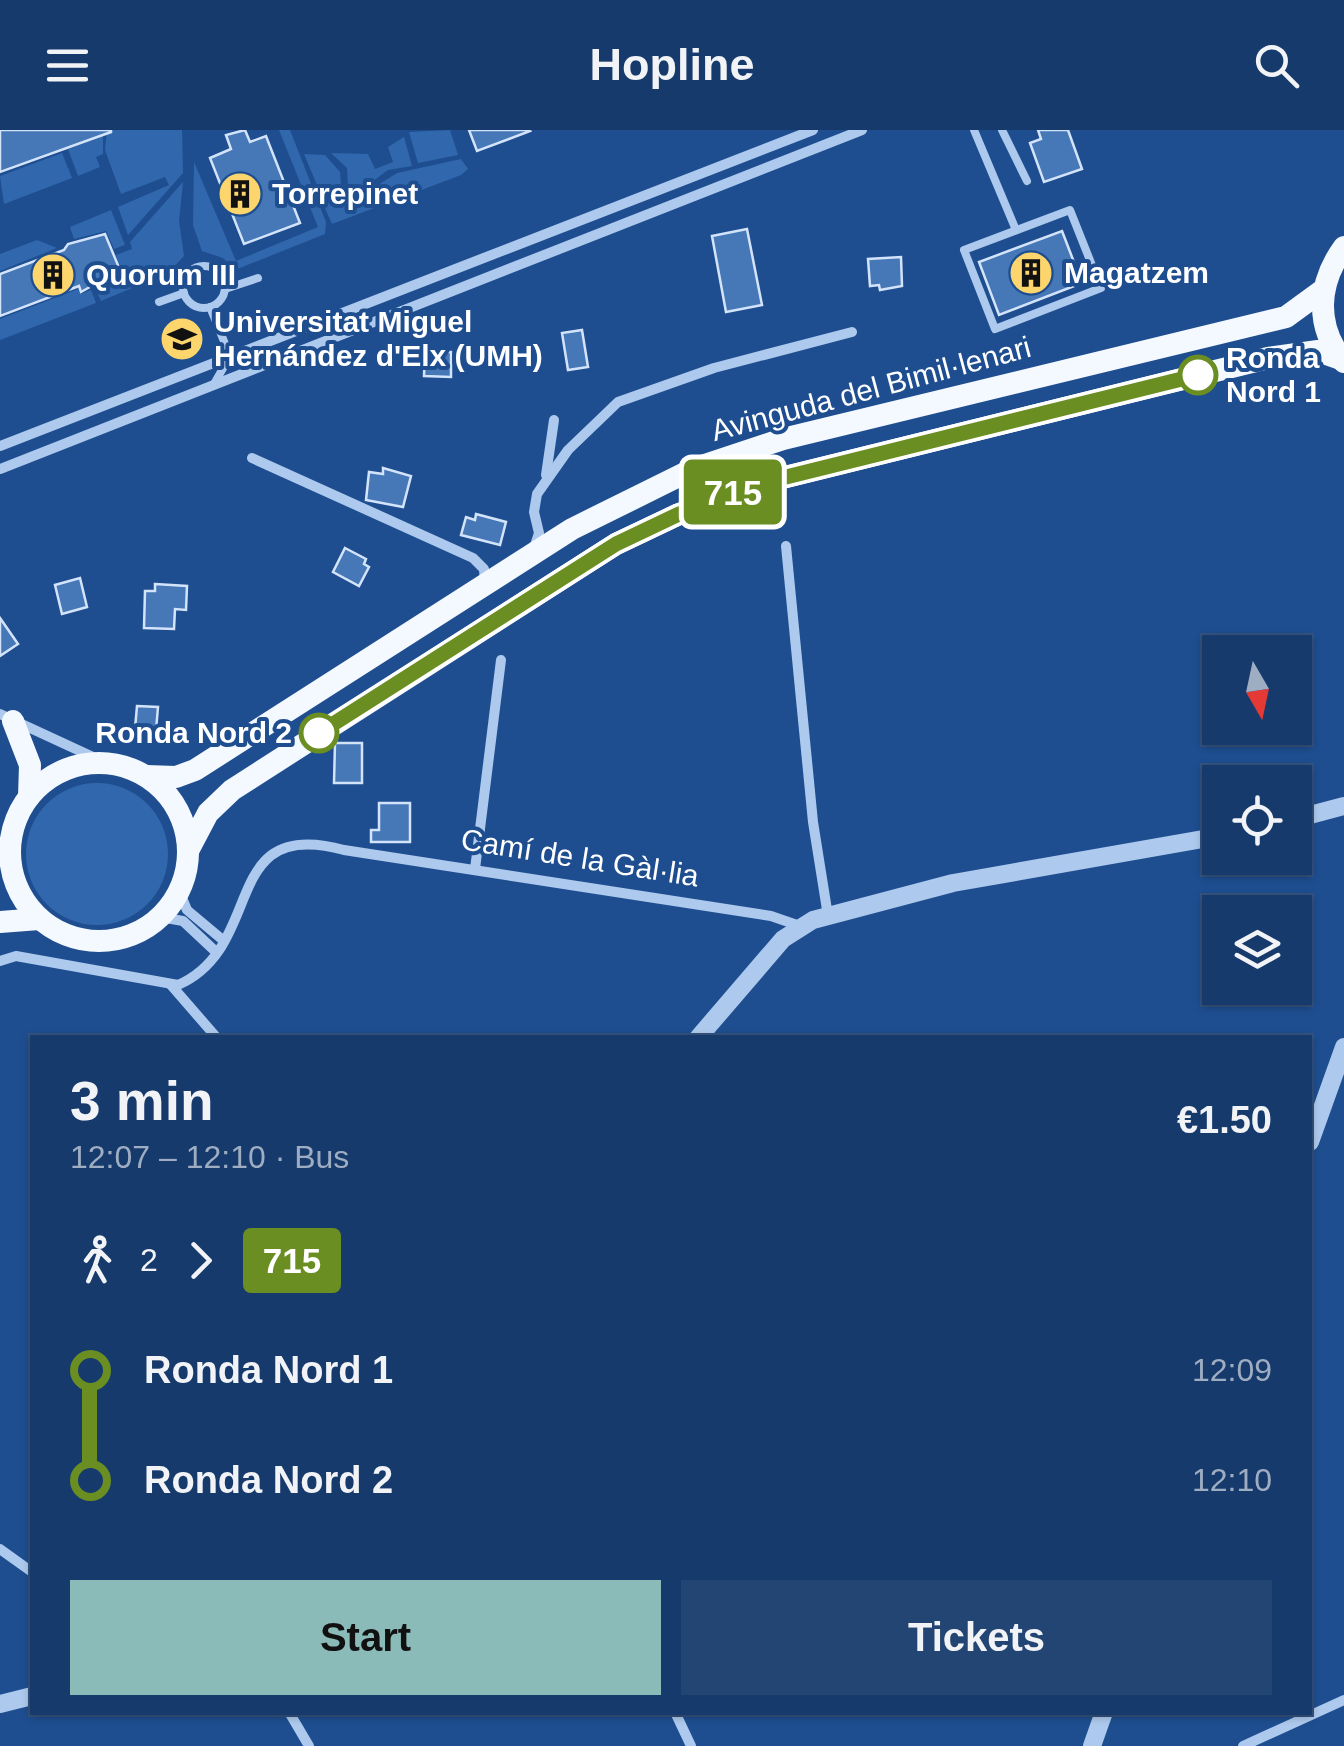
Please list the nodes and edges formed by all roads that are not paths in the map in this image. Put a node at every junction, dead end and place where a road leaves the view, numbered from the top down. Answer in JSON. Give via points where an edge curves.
{"nodes":[{"id":1,"x":813,"y":130,"type":"edge"},
{"id":2,"x":862,"y":130,"type":"edge"},
{"id":3,"x":974,"y":130,"type":"edge"},
{"id":4,"x":1002,"y":130,"type":"edge"},
{"id":5,"x":1027,"y":180,"type":"dead end"},
{"id":6,"x":1016,"y":230,"type":"junction"},
{"id":7,"x":1344,"y":247,"type":"edge"},
{"id":8,"x":258,"y":278,"type":"dead end"},
{"id":9,"x":225,"y":289,"type":"junction"},
{"id":10,"x":1323,"y":290,"type":"junction"},
{"id":11,"x":184,"y":293,"type":"junction"},
{"id":12,"x":159,"y":302,"type":"dead end"},
{"id":13,"x":210,"y":307,"type":"junction"},
{"id":14,"x":852,"y":332,"type":"dead end"},
{"id":15,"x":230,"y":356,"type":"junction"},
{"id":16,"x":280,"y":359,"type":"junction"},
{"id":17,"x":1342,"y":360,"type":"edge"},
{"id":18,"x":213,"y":385,"type":"junction"},
{"id":19,"x":554,"y":420,"type":"dead end"},
{"id":20,"x":0,"y":446,"type":"edge"},
{"id":21,"x":252,"y":458,"type":"dead end"},
{"id":22,"x":0,"y":469,"type":"edge"},
{"id":23,"x":545,"y":481,"type":"junction"},
{"id":24,"x":786,"y":546,"type":"dead end"},
{"id":25,"x":531,"y":554,"type":"junction"},
{"id":26,"x":485,"y":584,"type":"junction"},
{"id":27,"x":502,"y":660,"type":"dead end"},
{"id":28,"x":6,"y":717,"type":"edge"},
{"id":29,"x":106,"y":763,"type":"junction"},
{"id":30,"x":146,"y":776,"type":"junction"},
{"id":31,"x":29,"y":796,"type":"junction"},
{"id":32,"x":1344,"y":806,"type":"edge"},
{"id":33,"x":1312,"y":814,"type":"edge"},
{"id":34,"x":1202,"y":839,"type":"edge"},
{"id":35,"x":5,"y":848,"type":"edge"},
{"id":36,"x":188,"y":851,"type":"junction"},
{"id":37,"x":474,"y":868,"type":"junction"},
{"id":38,"x":180,"y":893,"type":"junction"},
{"id":39,"x":828,"y":916,"type":"junction"},
{"id":40,"x":160,"y":917,"type":"junction"},
{"id":41,"x":39,"y":919,"type":"junction"},
{"id":42,"x":0,"y":922,"type":"edge"},
{"id":43,"x":800,"y":926,"type":"junction"},
{"id":44,"x":224,"y":940,"type":"junction"},
{"id":45,"x":216,"y":951,"type":"junction"},
{"id":46,"x":0,"y":961,"type":"edge"},
{"id":47,"x":171,"y":985,"type":"junction"},
{"id":48,"x":214,"y":1035,"type":"edge"},
{"id":49,"x":701,"y":1035,"type":"edge"},
{"id":50,"x":1344,"y":1047,"type":"edge"},
{"id":51,"x":1312,"y":1136,"type":"edge"},
{"id":52,"x":0,"y":1549,"type":"edge"},
{"id":53,"x":30,"y":1571,"type":"edge"},
{"id":54,"x":30,"y":1696,"type":"edge"},
{"id":55,"x":1344,"y":1700,"type":"edge"},
{"id":56,"x":0,"y":1704,"type":"edge"},
{"id":57,"x":292,"y":1715,"type":"edge"},
{"id":58,"x":676,"y":1715,"type":"edge"},
{"id":59,"x":1103,"y":1715,"type":"edge"},
{"id":60,"x":1311,"y":1715,"type":"edge"},
{"id":61,"x":1312,"y":1715,"type":"edge"},
{"id":62,"x":309,"y":1746,"type":"edge"},
{"id":63,"x":691,"y":1746,"type":"edge"},
{"id":64,"x":1092,"y":1746,"type":"edge"},
{"id":65,"x":1243,"y":1746,"type":"edge"}],
"edges":[{"from":1,"to":15,"type":"street"},
{"from":2,"to":16,"type":"street"},
{"from":3,"to":6,"type":"lane"},
{"from":4,"to":5,"type":"lane"},
{"from":6,"to":6,"type":"lane","via":[[1070,210],[1100,288],[995,329],[964,250]]},
{"from":7,"to":10,"type":"main road"},
{"from":8,"to":9,"type":"lane"},
{"from":9,"to":11,"type":"lane","via":[[219,272],[201,266],[186,276]]},
{"from":9,"to":13,"type":"lane"},
{"from":10,"to":17,"type":"main road","via":[[1324,321]]},
{"from":10,"to":25,"type":"main road","name":"Avinguda del Bimil·lenari","via":[[1286,317],[732,454],[610,507]]},
{"from":11,"to":12,"type":"lane"},
{"from":11,"to":13,"type":"lane","via":[[192,303]]},
{"from":13,"to":15,"type":"lane"},
{"from":14,"to":23,"type":"street","via":[[714,368],[618,402]]},
{"from":15,"to":16,"type":"lane","via":[[242,362]]},
{"from":15,"to":18,"type":"lane"},
{"from":15,"to":20,"type":"street"},
{"from":16,"to":18,"type":"street"},
{"from":17,"to":36,"type":"main road","name":"Avinguda del Bimil·lenari","via":[[1318,352],[1280,355],[774,480],[679,514],[616,544],[232,790],[208,813]]},
{"from":18,"to":22,"type":"street"},
{"from":19,"to":23,"type":"street"},
{"from":21,"to":26,"type":"street","via":[[474,558]]},
{"from":23,"to":25,"type":"street","via":[[536,494],[539,532]]},
{"from":24,"to":39,"type":"street"},
{"from":25,"to":26,"type":"main road","name":"Avinguda del Bimil·lenari"},
{"from":26,"to":30,"type":"main road","name":"Avinguda del Bimil·lenari","via":[[195,770]]},
{"from":27,"to":37,"type":"street"},
{"from":28,"to":29,"type":"street"},
{"from":28,"to":31,"type":"main road","via":[[30,765]]},
{"from":29,"to":30,"type":"main road"},
{"from":29,"to":31,"type":"main road","via":[[66,769]]},
{"from":30,"to":36,"type":"main road","via":[[172,802]]},
{"from":31,"to":35,"type":"main road"},
{"from":32,"to":33,"type":"street"},
{"from":34,"to":39,"type":"street","via":[[953,883]]},
{"from":35,"to":41,"type":"main road","via":[[14,880]]},
{"from":36,"to":38,"type":"main road"},
{"from":37,"to":43,"type":"street","name":"Camí de la Gàl·lia"},
{"from":37,"to":44,"type":"street","name":"Camí de la Gàl·lia","via":[[310,841],[288,844],[258,868]]},
{"from":38,"to":40,"type":"main road"},
{"from":38,"to":44,"type":"street","via":[[187,910]]},
{"from":39,"to":43,"type":"street"},
{"from":40,"to":41,"type":"main road","via":[[138,933],[104,941],[68,936]]},
{"from":40,"to":45,"type":"street","via":[[183,922]]},
{"from":41,"to":42,"type":"main road"},
{"from":43,"to":49,"type":"street"},
{"from":44,"to":45,"type":"street","name":"Camí de la Gàl·lia"},
{"from":45,"to":47,"type":"street","name":"Camí de la Gàl·lia","via":[[195,978]]},
{"from":46,"to":47,"type":"street","via":[[16,956]]},
{"from":47,"to":48,"type":"street"},
{"from":50,"to":51,"type":"street"},
{"from":52,"to":53,"type":"street"},
{"from":54,"to":56,"type":"street"},
{"from":55,"to":61,"type":"street"},
{"from":57,"to":62,"type":"street"},
{"from":58,"to":63,"type":"street"},
{"from":59,"to":64,"type":"street"},
{"from":60,"to":65,"type":"street"}]}
